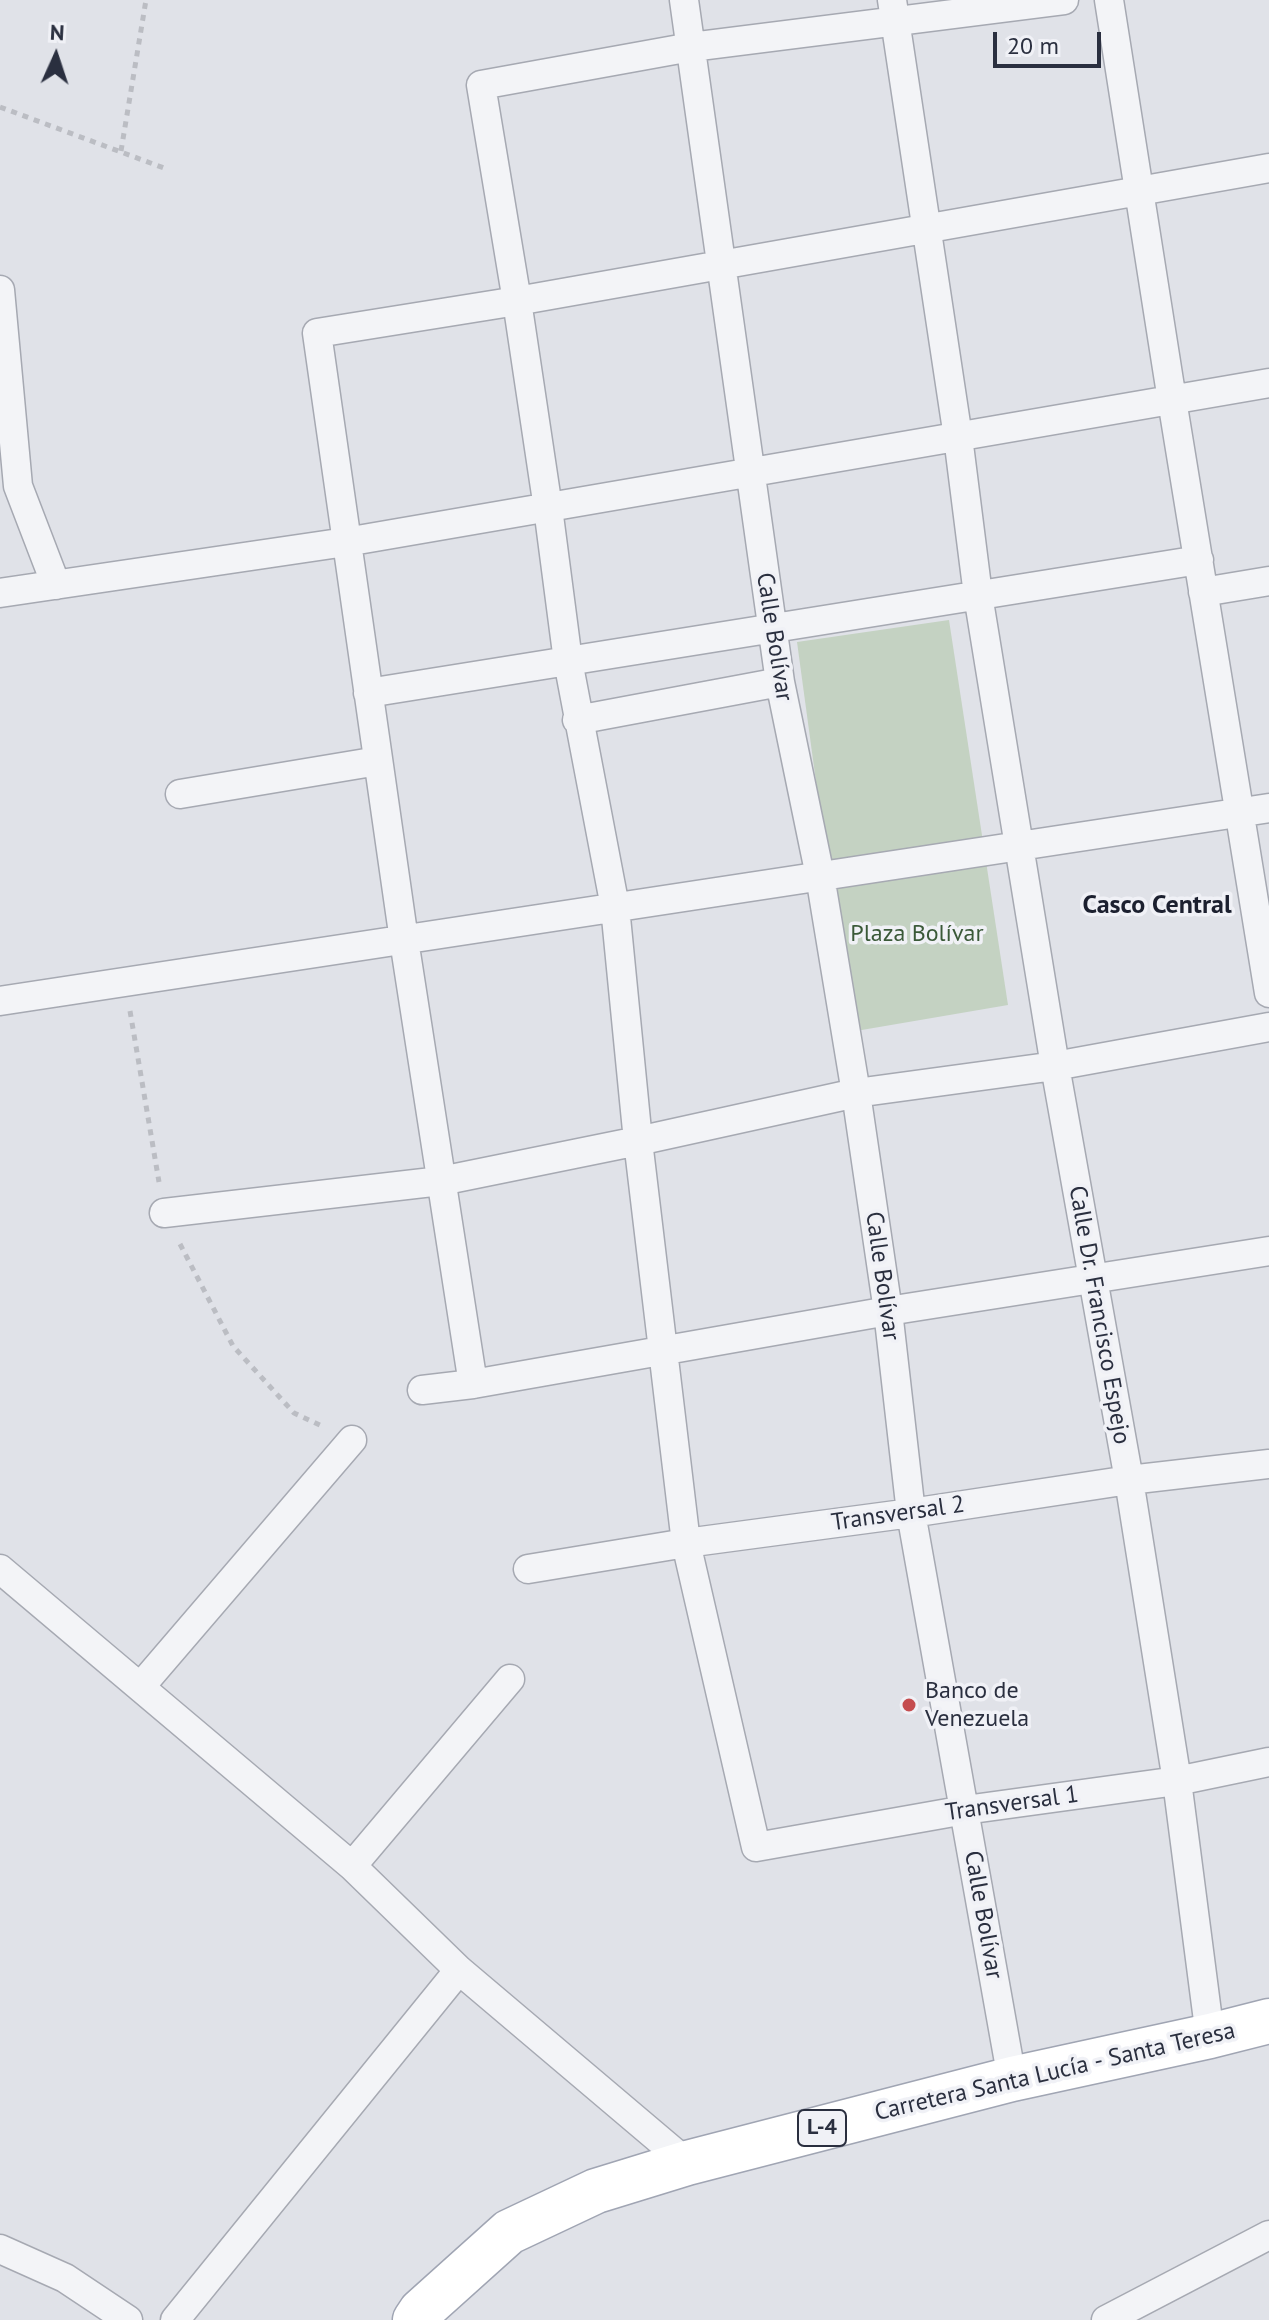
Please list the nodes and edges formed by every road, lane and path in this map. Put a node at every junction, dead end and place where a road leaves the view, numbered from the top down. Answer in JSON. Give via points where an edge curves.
{"nodes":[{"id":1,"x":146,"y":0,"type":"edge"},
{"id":2,"x":684,"y":0,"type":"edge"},
{"id":3,"x":1064,"y":0,"type":"edge"},
{"id":4,"x":1109,"y":0,"type":"edge"},
{"id":5,"x":894,"y":11,"type":"edge"},
{"id":6,"x":691,"y":47,"type":"junction"},
{"id":7,"x":0,"y":107,"type":"edge"},
{"id":8,"x":121,"y":151,"type":"junction"},
{"id":9,"x":164,"y":168,"type":"dead end"},
{"id":10,"x":1269,"y":168,"type":"edge"},
{"id":11,"x":1139,"y":191,"type":"junction"},
{"id":12,"x":926,"y":229,"type":"junction"},
{"id":13,"x":722,"y":265,"type":"junction"},
{"id":14,"x":0,"y":290,"type":"edge"},
{"id":15,"x":517,"y":301,"type":"junction"},
{"id":16,"x":1269,"y":383,"type":"edge"},
{"id":17,"x":1172,"y":400,"type":"junction"},
{"id":18,"x":958,"y":437,"type":"junction"},
{"id":19,"x":751,"y":473,"type":"junction"},
{"id":20,"x":548,"y":508,"type":"junction"},
{"id":21,"x":346,"y":542,"type":"junction"},
{"id":22,"x":1199,"y":560,"type":"junction"},
{"id":23,"x":1269,"y":581,"type":"edge"},
{"id":24,"x":56,"y":585,"type":"junction"},
{"id":25,"x":1203,"y":592,"type":"junction"},
{"id":26,"x":0,"y":593,"type":"edge"},
{"id":27,"x":978,"y":595,"type":"junction"},
{"id":28,"x":772,"y":629,"type":"junction"},
{"id":29,"x":568,"y":661,"type":"junction"},
{"id":30,"x":780,"y":682,"type":"junction"},
{"id":31,"x":368,"y":693,"type":"junction"},
{"id":32,"x":577,"y":720,"type":"junction"},
{"id":33,"x":378,"y":761,"type":"junction"},
{"id":34,"x":180,"y":794,"type":"dead end"},
{"id":35,"x":1269,"y":808,"type":"edge"},
{"id":36,"x":1240,"y":812,"type":"junction"},
{"id":37,"x":1020,"y":846,"type":"junction"},
{"id":38,"x":820,"y":876,"type":"junction"},
{"id":39,"x":615,"y":907,"type":"junction"},
{"id":40,"x":404,"y":940,"type":"junction"},
{"id":41,"x":1269,"y":993,"type":"edge"},
{"id":42,"x":0,"y":1001,"type":"edge"},
{"id":43,"x":1269,"y":1027,"type":"edge"},
{"id":44,"x":1055,"y":1066,"type":"junction"},
{"id":45,"x":856,"y":1093,"type":"junction"},
{"id":46,"x":638,"y":1141,"type":"junction"},
{"id":47,"x":441,"y":1181,"type":"junction"},
{"id":48,"x":164,"y":1213,"type":"dead end"},
{"id":49,"x":1269,"y":1251,"type":"edge"},
{"id":50,"x":1092,"y":1278,"type":"junction"},
{"id":51,"x":888,"y":1311,"type":"junction"},
{"id":52,"x":664,"y":1351,"type":"junction"},
{"id":53,"x":473,"y":1384,"type":"junction"},
{"id":54,"x":422,"y":1390,"type":"dead end"},
{"id":55,"x":352,"y":1440,"type":"dead end"},
{"id":56,"x":1269,"y":1464,"type":"edge"},
{"id":57,"x":1129,"y":1480,"type":"junction"},
{"id":58,"x":911,"y":1513,"type":"junction"},
{"id":59,"x":686,"y":1543,"type":"junction"},
{"id":60,"x":0,"y":1569,"type":"edge"},
{"id":61,"x":528,"y":1569,"type":"dead end"},
{"id":62,"x":510,"y":1679,"type":"dead end"},
{"id":63,"x":141,"y":1686,"type":"junction"},
{"id":64,"x":1269,"y":1762,"type":"edge"},
{"id":65,"x":1177,"y":1781,"type":"junction"},
{"id":66,"x":965,"y":1810,"type":"junction"},
{"id":67,"x":352,"y":1866,"type":"junction"},
{"id":68,"x":459,"y":1970,"type":"junction"},
{"id":69,"x":1269,"y":2021,"type":"edge"},
{"id":70,"x":1210,"y":2036,"type":"junction"},
{"id":71,"x":1012,"y":2079,"type":"junction"},
{"id":72,"x":687,"y":2163,"type":"junction"},
{"id":73,"x":1269,"y":2235,"type":"edge"},
{"id":74,"x":0,"y":2249,"type":"edge"},
{"id":75,"x":128,"y":2320,"type":"edge"},
{"id":76,"x":175,"y":2320,"type":"edge"},
{"id":77,"x":415,"y":2320,"type":"edge"},
{"id":78,"x":1106,"y":2320,"type":"edge"}],
"edges":[{"from":1,"to":8,"type":"path"},
{"from":2,"to":6,"type":"street","name":"Calle Bolívar"},
{"from":3,"to":5,"type":"street"},
{"from":4,"to":11,"type":"street"},
{"from":5,"to":6,"type":"street"},
{"from":5,"to":12,"type":"street","name":"Calle Dr. Francisco Espejo"},
{"from":6,"to":13,"type":"street","name":"Calle Bolívar"},
{"from":6,"to":15,"type":"street","via":[[481,85]]},
{"from":7,"to":8,"type":"path"},
{"from":8,"to":9,"type":"path"},
{"from":10,"to":11,"type":"street"},
{"from":11,"to":12,"type":"street"},
{"from":11,"to":17,"type":"street"},
{"from":12,"to":13,"type":"street"},
{"from":12,"to":18,"type":"street","name":"Calle Dr. Francisco Espejo"},
{"from":13,"to":15,"type":"street"},
{"from":13,"to":19,"type":"street","name":"Calle Bolívar"},
{"from":14,"to":24,"type":"street","via":[[18,486]]},
{"from":15,"to":20,"type":"street"},
{"from":15,"to":21,"type":"street","via":[[317,333]]},
{"from":16,"to":17,"type":"street"},
{"from":17,"to":18,"type":"street"},
{"from":17,"to":22,"type":"street"},
{"from":18,"to":19,"type":"street"},
{"from":18,"to":27,"type":"street","name":"Calle Dr. Francisco Espejo"},
{"from":19,"to":20,"type":"street"},
{"from":19,"to":28,"type":"street","name":"Calle Bolívar"},
{"from":20,"to":21,"type":"street"},
{"from":20,"to":29,"type":"street"},
{"from":21,"to":24,"type":"street"},
{"from":21,"to":31,"type":"street"},
{"from":22,"to":25,"type":"street"},
{"from":22,"to":27,"type":"street"},
{"from":23,"to":25,"type":"street"},
{"from":24,"to":26,"type":"street"},
{"from":25,"to":36,"type":"street"},
{"from":27,"to":28,"type":"street"},
{"from":27,"to":37,"type":"street","name":"Calle Dr. Francisco Espejo"},
{"from":28,"to":29,"type":"street"},
{"from":28,"to":30,"type":"street","name":"Calle Bolívar"},
{"from":29,"to":31,"type":"street"},
{"from":29,"to":32,"type":"street"},
{"from":30,"to":32,"type":"street"},
{"from":30,"to":38,"type":"street","name":"Calle Bolívar"},
{"from":31,"to":33,"type":"street"},
{"from":32,"to":39,"type":"street"},
{"from":33,"to":34,"type":"street"},
{"from":33,"to":40,"type":"street"},
{"from":35,"to":36,"type":"street"},
{"from":36,"to":37,"type":"street"},
{"from":36,"to":41,"type":"street"},
{"from":37,"to":38,"type":"street"},
{"from":37,"to":44,"type":"street","name":"Calle Dr. Francisco Espejo"},
{"from":38,"to":39,"type":"street"},
{"from":38,"to":45,"type":"street","name":"Calle Bolívar"},
{"from":39,"to":40,"type":"street"},
{"from":39,"to":46,"type":"street"},
{"from":40,"to":42,"type":"street"},
{"from":40,"to":47,"type":"street"},
{"from":43,"to":44,"type":"street"},
{"from":44,"to":45,"type":"street"},
{"from":44,"to":50,"type":"street","name":"Calle Dr. Francisco Espejo"},
{"from":45,"to":46,"type":"street"},
{"from":45,"to":51,"type":"street","name":"Calle Bolívar"},
{"from":46,"to":47,"type":"street"},
{"from":46,"to":52,"type":"street"},
{"from":47,"to":48,"type":"street"},
{"from":47,"to":53,"type":"street"},
{"from":49,"to":50,"type":"street"},
{"from":50,"to":51,"type":"street"},
{"from":50,"to":57,"type":"street","name":"Calle Dr. Francisco Espejo"},
{"from":51,"to":52,"type":"street"},
{"from":51,"to":58,"type":"street","name":"Calle Bolívar"},
{"from":52,"to":53,"type":"street"},
{"from":52,"to":59,"type":"street"},
{"from":53,"to":54,"type":"street"},
{"from":55,"to":63,"type":"street"},
{"from":56,"to":57,"type":"street","name":"Transversal 2"},
{"from":57,"to":58,"type":"street","name":"Transversal 2"},
{"from":57,"to":65,"type":"street","name":"Calle Dr. Francisco Espejo"},
{"from":58,"to":59,"type":"street","name":"Transversal 2"},
{"from":58,"to":66,"type":"street","name":"Calle Bolívar"},
{"from":59,"to":61,"type":"street","name":"Transversal 2"},
{"from":59,"to":66,"type":"street","name":"Transversal 1","via":[[756,1847]]},
{"from":60,"to":63,"type":"street"},
{"from":62,"to":67,"type":"street"},
{"from":63,"to":67,"type":"street"},
{"from":64,"to":65,"type":"street","name":"Transversal 1"},
{"from":65,"to":66,"type":"street","name":"Transversal 1"},
{"from":65,"to":70,"type":"street","name":"Calle Dr. Francisco Espejo"},
{"from":66,"to":71,"type":"street","name":"Calle Bolívar"},
{"from":67,"to":68,"type":"street"},
{"from":68,"to":72,"type":"street"},
{"from":68,"to":76,"type":"street"},
{"from":69,"to":70,"type":"main road","name":"Carretera Santa Lucía - Santa Teresa","number":"L-4"},
{"from":70,"to":71,"type":"main road","name":"Carretera Santa Lucía - Santa Teresa","number":"L-4"},
{"from":71,"to":72,"type":"main road","name":"Carretera Santa Lucía - Santa Teresa","number":"L-4"},
{"from":72,"to":77,"type":"main road","name":"Carretera Santa Lucía - Santa Teresa","number":"L-4","via":[[596,2191],[509,2232]]},
{"from":73,"to":78,"type":"street"},
{"from":74,"to":75,"type":"street","via":[[65,2278]]}]}
